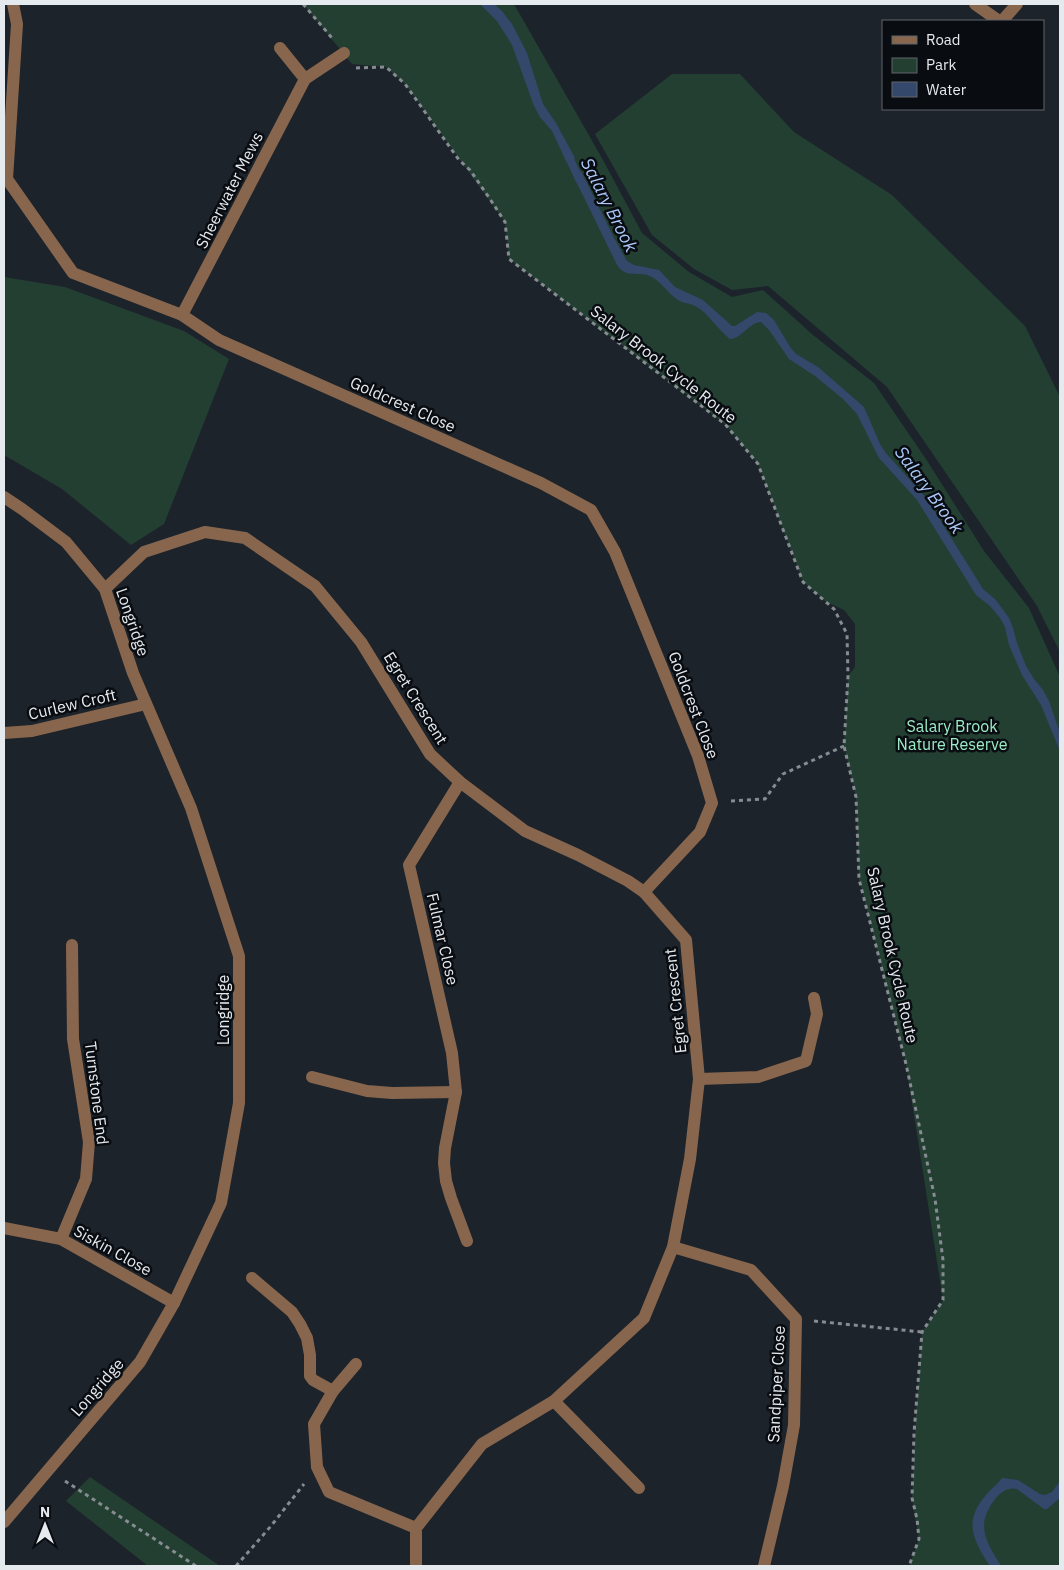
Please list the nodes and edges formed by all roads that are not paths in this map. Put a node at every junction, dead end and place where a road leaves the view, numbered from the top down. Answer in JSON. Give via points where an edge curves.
{"nodes":[{"id":1,"x":13,"y":4,"type":"edge"},
{"id":2,"x":975,"y":4,"type":"edge"},
{"id":3,"x":1018,"y":4,"type":"edge"},
{"id":4,"x":999,"y":20,"type":"edge"},
{"id":5,"x":1001,"y":20,"type":"edge"},
{"id":6,"x":280,"y":48,"type":"dead end"},
{"id":7,"x":344,"y":53,"type":"road end"},
{"id":8,"x":305,"y":79,"type":"junction"},
{"id":9,"x":182,"y":316,"type":"junction"},
{"id":10,"x":4,"y":497,"type":"edge"},
{"id":11,"x":105,"y":589,"type":"junction"},
{"id":12,"x":146,"y":704,"type":"junction"},
{"id":13,"x":4,"y":733,"type":"edge"},
{"id":14,"x":460,"y":782,"type":"junction"},
{"id":15,"x":644,"y":892,"type":"junction"},
{"id":16,"x":72,"y":945,"type":"dead end"},
{"id":17,"x":814,"y":998,"type":"dead end"},
{"id":18,"x":312,"y":1077,"type":"dead end"},
{"id":19,"x":699,"y":1080,"type":"junction"},
{"id":20,"x":456,"y":1092,"type":"junction"},
{"id":21,"x":4,"y":1228,"type":"edge"},
{"id":22,"x":61,"y":1239,"type":"junction"},
{"id":23,"x":468,"y":1240,"type":"dead end"},
{"id":24,"x":673,"y":1247,"type":"junction"},
{"id":25,"x":252,"y":1278,"type":"dead end"},
{"id":26,"x":174,"y":1303,"type":"junction"},
{"id":27,"x":356,"y":1364,"type":"dead end"},
{"id":28,"x":333,"y":1391,"type":"junction"},
{"id":29,"x":554,"y":1401,"type":"junction"},
{"id":30,"x":639,"y":1488,"type":"dead end"},
{"id":31,"x":4,"y":1522,"type":"edge"},
{"id":32,"x":416,"y":1528,"type":"junction"},
{"id":33,"x":416,"y":1566,"type":"edge"},
{"id":34,"x":764,"y":1566,"type":"edge"}],
"edges":[{"from":1,"to":9,"type":"street","name":"Goldcrest Close","via":[[17,24],[7,179],[73,273]]},
{"from":2,"to":4,"type":"street"},
{"from":3,"to":5,"type":"street"},
{"from":6,"to":8,"type":"street"},
{"from":7,"to":8,"type":"street","name":"Sheerwater Mews"},
{"from":8,"to":9,"type":"street","name":"Sheerwater Mews"},
{"from":9,"to":15,"type":"street","name":"Goldcrest Close","via":[[219,340],[541,483],[591,510],[615,552],[698,756],[712,803],[700,832]]},
{"from":10,"to":11,"type":"street","name":"Longridge","via":[[66,542]]},
{"from":11,"to":12,"type":"street","name":"Longridge"},
{"from":11,"to":14,"type":"street","name":"Egret Crescent","via":[[144,552],[205,532],[245,538],[315,586],[361,642],[430,754]]},
{"from":12,"to":13,"type":"street","name":"Curlew Croft","via":[[32,731]]},
{"from":12,"to":26,"type":"street","name":"Longridge","via":[[191,808],[239,956],[239,1103],[221,1203]]},
{"from":14,"to":15,"type":"street","name":"Egret Crescent","via":[[525,831],[578,855]]},
{"from":14,"to":20,"type":"street","name":"Fulmar Close","via":[[409,866],[452,1053]]},
{"from":15,"to":19,"type":"street","name":"Egret Crescent","via":[[686,940]]},
{"from":16,"to":22,"type":"street","name":"Turnstone End","via":[[73,1039],[89,1142],[86,1179]]},
{"from":17,"to":19,"type":"street","via":[[817,1014],[806,1061],[758,1077]]},
{"from":18,"to":20,"type":"street","via":[[367,1091]]},
{"from":19,"to":24,"type":"street","name":"Egret Crescent","via":[[690,1159]]},
{"from":20,"to":23,"type":"street","name":"Fulmar Close","via":[[444,1164],[446,1181]]},
{"from":21,"to":22,"type":"street","name":"Siskin Close"},
{"from":22,"to":26,"type":"street","name":"Siskin Close"},
{"from":24,"to":29,"type":"street","name":"Egret Crescent","via":[[644,1318]]},
{"from":24,"to":34,"type":"street","name":"Sandpiper Close","via":[[751,1270],[796,1319],[794,1425],[784,1486]]},
{"from":25,"to":28,"type":"street","via":[[292,1312],[307,1338],[310,1376]]},
{"from":26,"to":31,"type":"street","name":"Longridge","via":[[140,1362]]},
{"from":27,"to":28,"type":"street"},
{"from":28,"to":32,"type":"street","via":[[314,1424],[317,1467],[329,1492]]},
{"from":29,"to":30,"type":"street"},
{"from":29,"to":32,"type":"street","name":"Egret Crescent","via":[[482,1444]]},
{"from":32,"to":33,"type":"street"}]}
